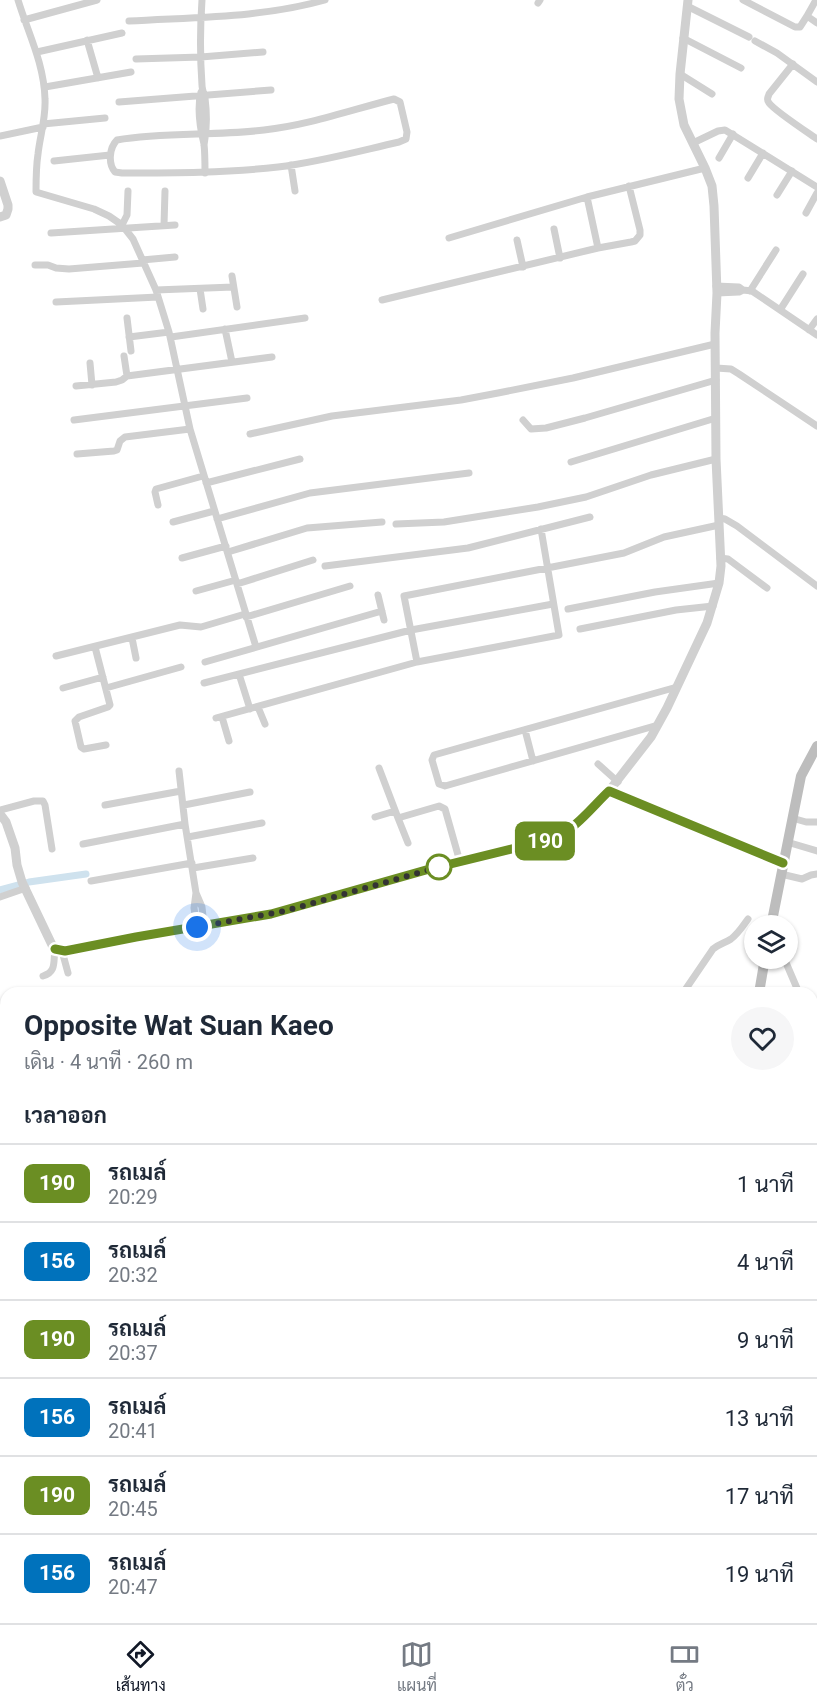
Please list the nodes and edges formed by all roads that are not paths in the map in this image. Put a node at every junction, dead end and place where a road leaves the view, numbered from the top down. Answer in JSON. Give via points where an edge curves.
{"nodes":[{"id":1,"x":18,"y":0,"type":"edge"},
{"id":2,"x":97,"y":0,"type":"edge"},
{"id":3,"x":202,"y":0,"type":"edge"},
{"id":4,"x":325,"y":0,"type":"edge"},
{"id":5,"x":743,"y":0,"type":"edge"},
{"id":6,"x":816,"y":1,"type":"edge"},
{"id":7,"x":687,"y":3,"type":"edge"},
{"id":8,"x":201,"y":16,"type":"junction"},
{"id":9,"x":807,"y":16,"type":"junction"},
{"id":10,"x":24,"y":20,"type":"junction"},
{"id":11,"x":129,"y":21,"type":"dead end"},
{"id":12,"x":817,"y":23,"type":"edge"},
{"id":13,"x":122,"y":33,"type":"dead end"},
{"id":14,"x":683,"y":38,"type":"junction"},
{"id":15,"x":87,"y":40,"type":"junction"},
{"id":16,"x":38,"y":52,"type":"junction"},
{"id":17,"x":263,"y":52,"type":"dead end"},
{"id":18,"x":201,"y":57,"type":"junction"},
{"id":19,"x":136,"y":59,"type":"dead end"},
{"id":20,"x":792,"y":64,"type":"junction"},
{"id":21,"x":741,"y":68,"type":"dead end"},
{"id":22,"x":130,"y":72,"type":"dead end"},
{"id":23,"x":680,"y":74,"type":"junction"},
{"id":24,"x":98,"y":78,"type":"junction"},
{"id":25,"x":817,"y":82,"type":"edge"},
{"id":26,"x":45,"y":87,"type":"junction"},
{"id":27,"x":271,"y":90,"type":"dead end"},
{"id":28,"x":202,"y":93,"type":"junction"},
{"id":29,"x":712,"y":94,"type":"dead end"},
{"id":30,"x":119,"y":102,"type":"dead end"},
{"id":31,"x":105,"y":118,"type":"dead end"},
{"id":32,"x":43,"y":126,"type":"junction"},
{"id":33,"x":733,"y":134,"type":"junction"},
{"id":34,"x":204,"y":135,"type":"junction"},
{"id":35,"x":0,"y":136,"type":"edge"},
{"id":36,"x":817,"y":139,"type":"edge"},
{"id":37,"x":693,"y":143,"type":"junction"},
{"id":38,"x":763,"y":153,"type":"junction"},
{"id":39,"x":110,"y":155,"type":"junction"},
{"id":40,"x":719,"y":158,"type":"dead end"},
{"id":41,"x":54,"y":161,"type":"dead end"},
{"id":42,"x":291,"y":165,"type":"junction"},
{"id":43,"x":705,"y":168,"type":"junction"},
{"id":44,"x":792,"y":171,"type":"junction"},
{"id":45,"x":205,"y":173,"type":"junction"},
{"id":46,"x":748,"y":178,"type":"dead end"},
{"id":47,"x":0,"y":181,"type":"edge"},
{"id":48,"x":629,"y":186,"type":"junction"},
{"id":49,"x":817,"y":186,"type":"edge"},
{"id":50,"x":165,"y":191,"type":"dead end"},
{"id":51,"x":295,"y":191,"type":"dead end"},
{"id":52,"x":128,"y":192,"type":"dead end"},
{"id":53,"x":817,"y":193,"type":"edge"},
{"id":54,"x":777,"y":195,"type":"dead end"},
{"id":55,"x":587,"y":197,"type":"junction"},
{"id":56,"x":806,"y":213,"type":"dead end"},
{"id":57,"x":0,"y":217,"type":"edge"},
{"id":58,"x":164,"y":225,"type":"junction"},
{"id":59,"x":175,"y":225,"type":"dead end"},
{"id":60,"x":123,"y":226,"type":"junction"},
{"id":61,"x":554,"y":229,"type":"dead end"},
{"id":62,"x":51,"y":233,"type":"dead end"},
{"id":63,"x":449,"y":238,"type":"dead end"},
{"id":64,"x":517,"y":240,"type":"dead end"},
{"id":65,"x":598,"y":248,"type":"junction"},
{"id":66,"x":776,"y":250,"type":"dead end"},
{"id":67,"x":175,"y":257,"type":"dead end"},
{"id":68,"x":560,"y":258,"type":"junction"},
{"id":69,"x":143,"y":261,"type":"junction"},
{"id":70,"x":35,"y":265,"type":"dead end"},
{"id":71,"x":523,"y":267,"type":"junction"},
{"id":72,"x":803,"y":274,"type":"dead end"},
{"id":73,"x":232,"y":276,"type":"dead end"},
{"id":74,"x":233,"y":287,"type":"junction"},
{"id":75,"x":200,"y":289,"type":"junction"},
{"id":76,"x":717,"y":290,"type":"junction"},
{"id":77,"x":746,"y":290,"type":"junction"},
{"id":78,"x":157,"y":294,"type":"junction"},
{"id":79,"x":382,"y":300,"type":"dead end"},
{"id":80,"x":56,"y":302,"type":"dead end"},
{"id":81,"x":237,"y":307,"type":"dead end"},
{"id":82,"x":203,"y":309,"type":"dead end"},
{"id":83,"x":780,"y":310,"type":"junction"},
{"id":84,"x":127,"y":318,"type":"dead end"},
{"id":85,"x":305,"y":318,"type":"dead end"},
{"id":86,"x":817,"y":319,"type":"edge"},
{"id":87,"x":225,"y":329,"type":"junction"},
{"id":88,"x":809,"y":330,"type":"junction"},
{"id":89,"x":170,"y":334,"type":"junction"},
{"id":90,"x":817,"y":335,"type":"edge"},
{"id":91,"x":129,"y":337,"type":"junction"},
{"id":92,"x":715,"y":344,"type":"junction"},
{"id":93,"x":131,"y":351,"type":"dead end"},
{"id":94,"x":124,"y":356,"type":"dead end"},
{"id":95,"x":272,"y":357,"type":"dead end"},
{"id":96,"x":232,"y":362,"type":"junction"},
{"id":97,"x":90,"y":363,"type":"dead end"},
{"id":98,"x":716,"y":368,"type":"junction"},
{"id":99,"x":178,"y":369,"type":"junction"},
{"id":100,"x":127,"y":376,"type":"junction"},
{"id":101,"x":716,"y":380,"type":"junction"},
{"id":102,"x":92,"y":385,"type":"junction"},
{"id":103,"x":76,"y":386,"type":"dead end"},
{"id":104,"x":247,"y":398,"type":"dead end"},
{"id":105,"x":185,"y":406,"type":"junction"},
{"id":106,"x":716,"y":418,"type":"junction"},
{"id":107,"x":74,"y":420,"type":"dead end"},
{"id":108,"x":523,"y":420,"type":"dead end"},
{"id":109,"x":817,"y":426,"type":"edge"},
{"id":110,"x":190,"y":429,"type":"junction"},
{"id":111,"x":250,"y":434,"type":"dead end"},
{"id":112,"x":78,"y":454,"type":"dead end"},
{"id":113,"x":300,"y":459,"type":"dead end"},
{"id":114,"x":716,"y":459,"type":"junction"},
{"id":115,"x":571,"y":462,"type":"dead end"},
{"id":116,"x":469,"y":473,"type":"dead end"},
{"id":117,"x":205,"y":479,"type":"junction"},
{"id":118,"x":158,"y":505,"type":"dead end"},
{"id":119,"x":214,"y":511,"type":"junction"},
{"id":120,"x":590,"y":517,"type":"dead end"},
{"id":121,"x":217,"y":519,"type":"junction"},
{"id":122,"x":172,"y":522,"type":"dead end"},
{"id":123,"x":382,"y":522,"type":"dead end"},
{"id":124,"x":719,"y":522,"type":"junction"},
{"id":125,"x":396,"y":524,"type":"dead end"},
{"id":126,"x":541,"y":530,"type":"junction"},
{"id":127,"x":227,"y":549,"type":"junction"},
{"id":128,"x":182,"y":558,"type":"dead end"},
{"id":129,"x":720,"y":558,"type":"junction"},
{"id":130,"x":313,"y":560,"type":"dead end"},
{"id":131,"x":325,"y":566,"type":"dead end"},
{"id":132,"x":547,"y":568,"type":"junction"},
{"id":133,"x":236,"y":582,"type":"junction"},
{"id":134,"x":719,"y":583,"type":"junction"},
{"id":135,"x":350,"y":586,"type":"dead end"},
{"id":136,"x":817,"y":586,"type":"edge"},
{"id":137,"x":767,"y":588,"type":"dead end"},
{"id":138,"x":196,"y":591,"type":"dead end"},
{"id":139,"x":378,"y":595,"type":"dead end"},
{"id":140,"x":553,"y":604,"type":"junction"},
{"id":141,"x":713,"y":606,"type":"junction"},
{"id":142,"x":568,"y":609,"type":"dead end"},
{"id":143,"x":382,"y":610,"type":"junction"},
{"id":144,"x":246,"y":616,"type":"junction"},
{"id":145,"x":384,"y":620,"type":"dead end"},
{"id":146,"x":580,"y":629,"type":"dead end"},
{"id":147,"x":411,"y":630,"type":"junction"},
{"id":148,"x":132,"y":638,"type":"junction"},
{"id":149,"x":95,"y":647,"type":"junction"},
{"id":150,"x":256,"y":647,"type":"junction"},
{"id":151,"x":56,"y":656,"type":"dead end"},
{"id":152,"x":136,"y":658,"type":"dead end"},
{"id":153,"x":205,"y":662,"type":"dead end"},
{"id":154,"x":417,"y":662,"type":"junction"},
{"id":155,"x":181,"y":667,"type":"dead end"},
{"id":156,"x":239,"y":674,"type":"junction"},
{"id":157,"x":103,"y":677,"type":"junction"},
{"id":158,"x":204,"y":682,"type":"dead end"},
{"id":159,"x":677,"y":687,"type":"junction"},
{"id":160,"x":63,"y":688,"type":"dead end"},
{"id":161,"x":106,"y":688,"type":"junction"},
{"id":162,"x":258,"y":707,"type":"junction"},
{"id":163,"x":250,"y":709,"type":"junction"},
{"id":164,"x":265,"y":724,"type":"dead end"},
{"id":165,"x":658,"y":725,"type":"junction"},
{"id":166,"x":525,"y":730,"type":"junction"},
{"id":167,"x":229,"y":741,"type":"dead end"},
{"id":168,"x":106,"y":745,"type":"dead end"},
{"id":169,"x":817,"y":746,"type":"edge"},
{"id":170,"x":533,"y":761,"type":"junction"},
{"id":171,"x":598,"y":764,"type":"dead end"},
{"id":172,"x":379,"y":768,"type":"dead end"},
{"id":173,"x":179,"y":771,"type":"dead end"},
{"id":174,"x":618,"y":782,"type":"junction"},
{"id":175,"x":181,"y":791,"type":"junction"},
{"id":176,"x":609,"y":791,"type":"junction"},
{"id":177,"x":250,"y":792,"type":"dead end"},
{"id":178,"x":105,"y":805,"type":"dead end"},
{"id":179,"x":184,"y":805,"type":"junction"},
{"id":180,"x":0,"y":812,"type":"edge"},
{"id":181,"x":397,"y":815,"type":"junction"},
{"id":182,"x":375,"y":817,"type":"dead end"},
{"id":183,"x":792,"y":819,"type":"junction"},
{"id":184,"x":817,"y":822,"type":"edge"},
{"id":185,"x":262,"y":823,"type":"dead end"},
{"id":186,"x":185,"y":824,"type":"junction"},
{"id":187,"x":188,"y":837,"type":"junction"},
{"id":188,"x":787,"y":842,"type":"junction"},
{"id":189,"x":408,"y":843,"type":"dead end"},
{"id":190,"x":83,"y":844,"type":"dead end"},
{"id":191,"x":52,"y":849,"type":"dead end"},
{"id":192,"x":817,"y":851,"type":"edge"},
{"id":193,"x":253,"y":858,"type":"dead end"},
{"id":194,"x":460,"y":862,"type":"junction"},
{"id":195,"x":192,"y":866,"type":"junction"},
{"id":196,"x":782,"y":869,"type":"junction"},
{"id":197,"x":817,"y":874,"type":"edge"},
{"id":198,"x":91,"y":881,"type":"dead end"},
{"id":199,"x":24,"y":886,"type":"junction"},
{"id":200,"x":0,"y":897,"type":"edge"},
{"id":201,"x":773,"y":915,"type":"edge"},
{"id":202,"x":744,"y":925,"type":"edge"},
{"id":203,"x":201,"y":927,"type":"junction"},
{"id":204,"x":59,"y":950,"type":"junction"},
{"id":205,"x":763,"y":969,"type":"edge"},
{"id":206,"x":789,"y":969,"type":"edge"},
{"id":207,"x":68,"y":973,"type":"dead end"},
{"id":208,"x":43,"y":976,"type":"dead end"},
{"id":209,"x":687,"y":987,"type":"edge"},
{"id":210,"x":760,"y":987,"type":"edge"},
{"id":211,"x":796,"y":987,"type":"edge"}],
"edges":[{"from":1,"to":10,"type":"street"},
{"from":2,"to":10,"type":"street"},
{"from":3,"to":8,"type":"street"},
{"from":4,"to":8,"type":"street","via":[[287,9]]},
{"from":5,"to":9,"type":"street","via":[[795,27],[800,27]]},
{"from":6,"to":9,"type":"street"},
{"from":7,"to":14,"type":"street"},
{"from":7,"to":20,"type":"street"},
{"from":8,"to":11,"type":"street"},
{"from":8,"to":18,"type":"street"},
{"from":9,"to":12,"type":"street"},
{"from":10,"to":16,"type":"street"},
{"from":13,"to":15,"type":"street"},
{"from":14,"to":21,"type":"street"},
{"from":14,"to":23,"type":"street"},
{"from":15,"to":16,"type":"street"},
{"from":15,"to":24,"type":"street"},
{"from":16,"to":26,"type":"street"},
{"from":17,"to":18,"type":"street"},
{"from":18,"to":19,"type":"street"},
{"from":18,"to":28,"type":"street"},
{"from":20,"to":25,"type":"street"},
{"from":20,"to":36,"type":"street","via":[[768,101]]},
{"from":22,"to":24,"type":"street"},
{"from":23,"to":29,"type":"street"},
{"from":23,"to":37,"type":"street","via":[[681,114]]},
{"from":24,"to":26,"type":"street"},
{"from":26,"to":32,"type":"street"},
{"from":27,"to":28,"type":"street"},
{"from":28,"to":30,"type":"street"},
{"from":28,"to":34,"type":"street"},
{"from":31,"to":32,"type":"street"},
{"from":32,"to":35,"type":"street"},
{"from":32,"to":60,"type":"street","via":[[36,192],[94,209]]},
{"from":33,"to":37,"type":"street","via":[[721,130]]},
{"from":33,"to":38,"type":"street"},
{"from":33,"to":40,"type":"street"},
{"from":34,"to":39,"type":"street","via":[[117,140]]},
{"from":34,"to":42,"type":"street","via":[[296,125],[394,99],[400,102],[407,132],[403,141]]},
{"from":34,"to":45,"type":"street"},
{"from":37,"to":43,"type":"street"},
{"from":38,"to":44,"type":"street"},
{"from":38,"to":46,"type":"street"},
{"from":39,"to":41,"type":"street"},
{"from":39,"to":45,"type":"street","via":[[113,170],[118,173]]},
{"from":42,"to":45,"type":"street"},
{"from":42,"to":51,"type":"street"},
{"from":43,"to":48,"type":"street"},
{"from":43,"to":76,"type":"street","via":[[712,186]]},
{"from":44,"to":49,"type":"street"},
{"from":44,"to":54,"type":"street"},
{"from":47,"to":57,"type":"street","via":[[8,209]]},
{"from":48,"to":55,"type":"street"},
{"from":48,"to":65,"type":"street","via":[[640,235],[635,241]]},
{"from":50,"to":58,"type":"street"},
{"from":52,"to":60,"type":"street"},
{"from":53,"to":56,"type":"street"},
{"from":55,"to":63,"type":"street"},
{"from":55,"to":65,"type":"street"},
{"from":58,"to":59,"type":"street"},
{"from":58,"to":60,"type":"street"},
{"from":60,"to":62,"type":"street"},
{"from":60,"to":69,"type":"street"},
{"from":61,"to":68,"type":"street"},
{"from":64,"to":71,"type":"street"},
{"from":65,"to":68,"type":"street"},
{"from":66,"to":77,"type":"street"},
{"from":67,"to":69,"type":"street"},
{"from":68,"to":71,"type":"street"},
{"from":69,"to":70,"type":"street","via":[[62,269]]},
{"from":69,"to":78,"type":"street"},
{"from":71,"to":79,"type":"street"},
{"from":72,"to":83,"type":"street"},
{"from":73,"to":74,"type":"street"},
{"from":74,"to":75,"type":"street"},
{"from":74,"to":81,"type":"street"},
{"from":75,"to":78,"type":"street"},
{"from":75,"to":82,"type":"street"},
{"from":76,"to":77,"type":"street"},
{"from":76,"to":92,"type":"street"},
{"from":77,"to":83,"type":"street"},
{"from":78,"to":80,"type":"street"},
{"from":78,"to":89,"type":"street"},
{"from":83,"to":88,"type":"street"},
{"from":84,"to":91,"type":"street"},
{"from":85,"to":87,"type":"street"},
{"from":86,"to":88,"type":"street"},
{"from":87,"to":89,"type":"street"},
{"from":87,"to":96,"type":"street"},
{"from":88,"to":90,"type":"street"},
{"from":89,"to":91,"type":"street"},
{"from":89,"to":99,"type":"street"},
{"from":91,"to":93,"type":"street"},
{"from":92,"to":98,"type":"street"},
{"from":92,"to":111,"type":"street","via":[[498,393],[332,416]]},
{"from":94,"to":100,"type":"street"},
{"from":95,"to":96,"type":"street"},
{"from":96,"to":99,"type":"street"},
{"from":97,"to":102,"type":"street"},
{"from":98,"to":101,"type":"street"},
{"from":98,"to":109,"type":"street","via":[[739,374]]},
{"from":99,"to":100,"type":"street"},
{"from":99,"to":105,"type":"street"},
{"from":100,"to":102,"type":"street","via":[[116,382]]},
{"from":101,"to":106,"type":"street"},
{"from":101,"to":108,"type":"street","via":[[546,428],[531,429]]},
{"from":102,"to":103,"type":"street"},
{"from":104,"to":105,"type":"street"},
{"from":105,"to":107,"type":"street"},
{"from":105,"to":110,"type":"street"},
{"from":106,"to":114,"type":"street"},
{"from":106,"to":115,"type":"street"},
{"from":110,"to":112,"type":"street","via":[[125,437],[117,450]]},
{"from":110,"to":117,"type":"street"},
{"from":113,"to":117,"type":"street"},
{"from":114,"to":124,"type":"street"},
{"from":114,"to":125,"type":"street","via":[[538,507],[444,522]]},
{"from":116,"to":121,"type":"street","via":[[310,493]]},
{"from":117,"to":118,"type":"street","via":[[156,489]]},
{"from":117,"to":119,"type":"street"},
{"from":119,"to":121,"type":"street"},
{"from":119,"to":122,"type":"street"},
{"from":120,"to":126,"type":"street"},
{"from":121,"to":127,"type":"street"},
{"from":123,"to":127,"type":"street","via":[[307,528]]},
{"from":124,"to":129,"type":"street"},
{"from":124,"to":132,"type":"street","via":[[624,553]]},
{"from":124,"to":136,"type":"street","via":[[724,519],[737,526]]},
{"from":126,"to":131,"type":"street","via":[[468,548]]},
{"from":126,"to":132,"type":"street"},
{"from":127,"to":128,"type":"street"},
{"from":127,"to":133,"type":"street"},
{"from":129,"to":134,"type":"street"},
{"from":129,"to":137,"type":"street"},
{"from":130,"to":133,"type":"street"},
{"from":132,"to":140,"type":"street"},
{"from":132,"to":147,"type":"street","via":[[404,596]]},
{"from":133,"to":138,"type":"street"},
{"from":133,"to":144,"type":"street"},
{"from":134,"to":141,"type":"street"},
{"from":134,"to":142,"type":"street"},
{"from":135,"to":144,"type":"street"},
{"from":139,"to":143,"type":"street"},
{"from":140,"to":147,"type":"street"},
{"from":140,"to":154,"type":"street","via":[[559,635]]},
{"from":141,"to":146,"type":"street"},
{"from":141,"to":159,"type":"street"},
{"from":143,"to":145,"type":"street"},
{"from":143,"to":150,"type":"street"},
{"from":144,"to":148,"type":"street","via":[[201,627],[180,625]]},
{"from":144,"to":150,"type":"street"},
{"from":147,"to":154,"type":"street"},
{"from":147,"to":156,"type":"street"},
{"from":148,"to":149,"type":"street"},
{"from":148,"to":152,"type":"street"},
{"from":149,"to":151,"type":"street"},
{"from":149,"to":157,"type":"street"},
{"from":150,"to":153,"type":"street"},
{"from":154,"to":162,"type":"street"},
{"from":155,"to":161,"type":"street"},
{"from":156,"to":158,"type":"street"},
{"from":156,"to":163,"type":"street"},
{"from":157,"to":160,"type":"street"},
{"from":157,"to":161,"type":"street"},
{"from":159,"to":165,"type":"street"},
{"from":159,"to":166,"type":"street"},
{"from":161,"to":168,"type":"street","via":[[108,707],[75,721],[81,747]]},
{"from":162,"to":163,"type":"street"},
{"from":162,"to":164,"type":"street"},
{"from":163,"to":167,"type":"street","via":[[219,717]]},
{"from":165,"to":170,"type":"street"},
{"from":165,"to":174,"type":"street"},
{"from":166,"to":170,"type":"street"},
{"from":166,"to":170,"type":"street","via":[[434,755],[432,760],[442,786]]},
{"from":169,"to":183,"type":"main road","via":[[801,776]]},
{"from":171,"to":174,"type":"street"},
{"from":172,"to":181,"type":"street"},
{"from":173,"to":175,"type":"street"},
{"from":174,"to":176,"type":"street"},
{"from":175,"to":178,"type":"street"},
{"from":175,"to":179,"type":"street"},
{"from":176,"to":194,"type":"street","via":[[560,836]]},
{"from":176,"to":196,"type":"street"},
{"from":177,"to":179,"type":"street"},
{"from":179,"to":186,"type":"street"},
{"from":180,"to":191,"type":"street","via":[[43,801]]},
{"from":180,"to":199,"type":"street","via":[[15,848]]},
{"from":181,"to":182,"type":"street"},
{"from":181,"to":189,"type":"street"},
{"from":181,"to":194,"type":"street","via":[[443,807]]},
{"from":183,"to":184,"type":"street"},
{"from":183,"to":188,"type":"main road"},
{"from":185,"to":187,"type":"street"},
{"from":186,"to":187,"type":"street"},
{"from":186,"to":190,"type":"street"},
{"from":187,"to":195,"type":"street"},
{"from":188,"to":192,"type":"street"},
{"from":188,"to":196,"type":"main road"},
{"from":193,"to":195,"type":"street"},
{"from":194,"to":203,"type":"street","via":[[285,911]]},
{"from":195,"to":198,"type":"street"},
{"from":195,"to":203,"type":"street","via":[[202,907]]},
{"from":196,"to":197,"type":"street","via":[[802,879]]},
{"from":196,"to":201,"type":"main road"},
{"from":199,"to":200,"type":"street"},
{"from":199,"to":204,"type":"street"},
{"from":202,"to":209,"type":"street","via":[[729,941],[713,949]]},
{"from":203,"to":204,"type":"street"},
{"from":204,"to":207,"type":"street"},
{"from":204,"to":208,"type":"street","via":[[54,969]]},
{"from":205,"to":210,"type":"main road"},
{"from":206,"to":211,"type":"street"}]}
